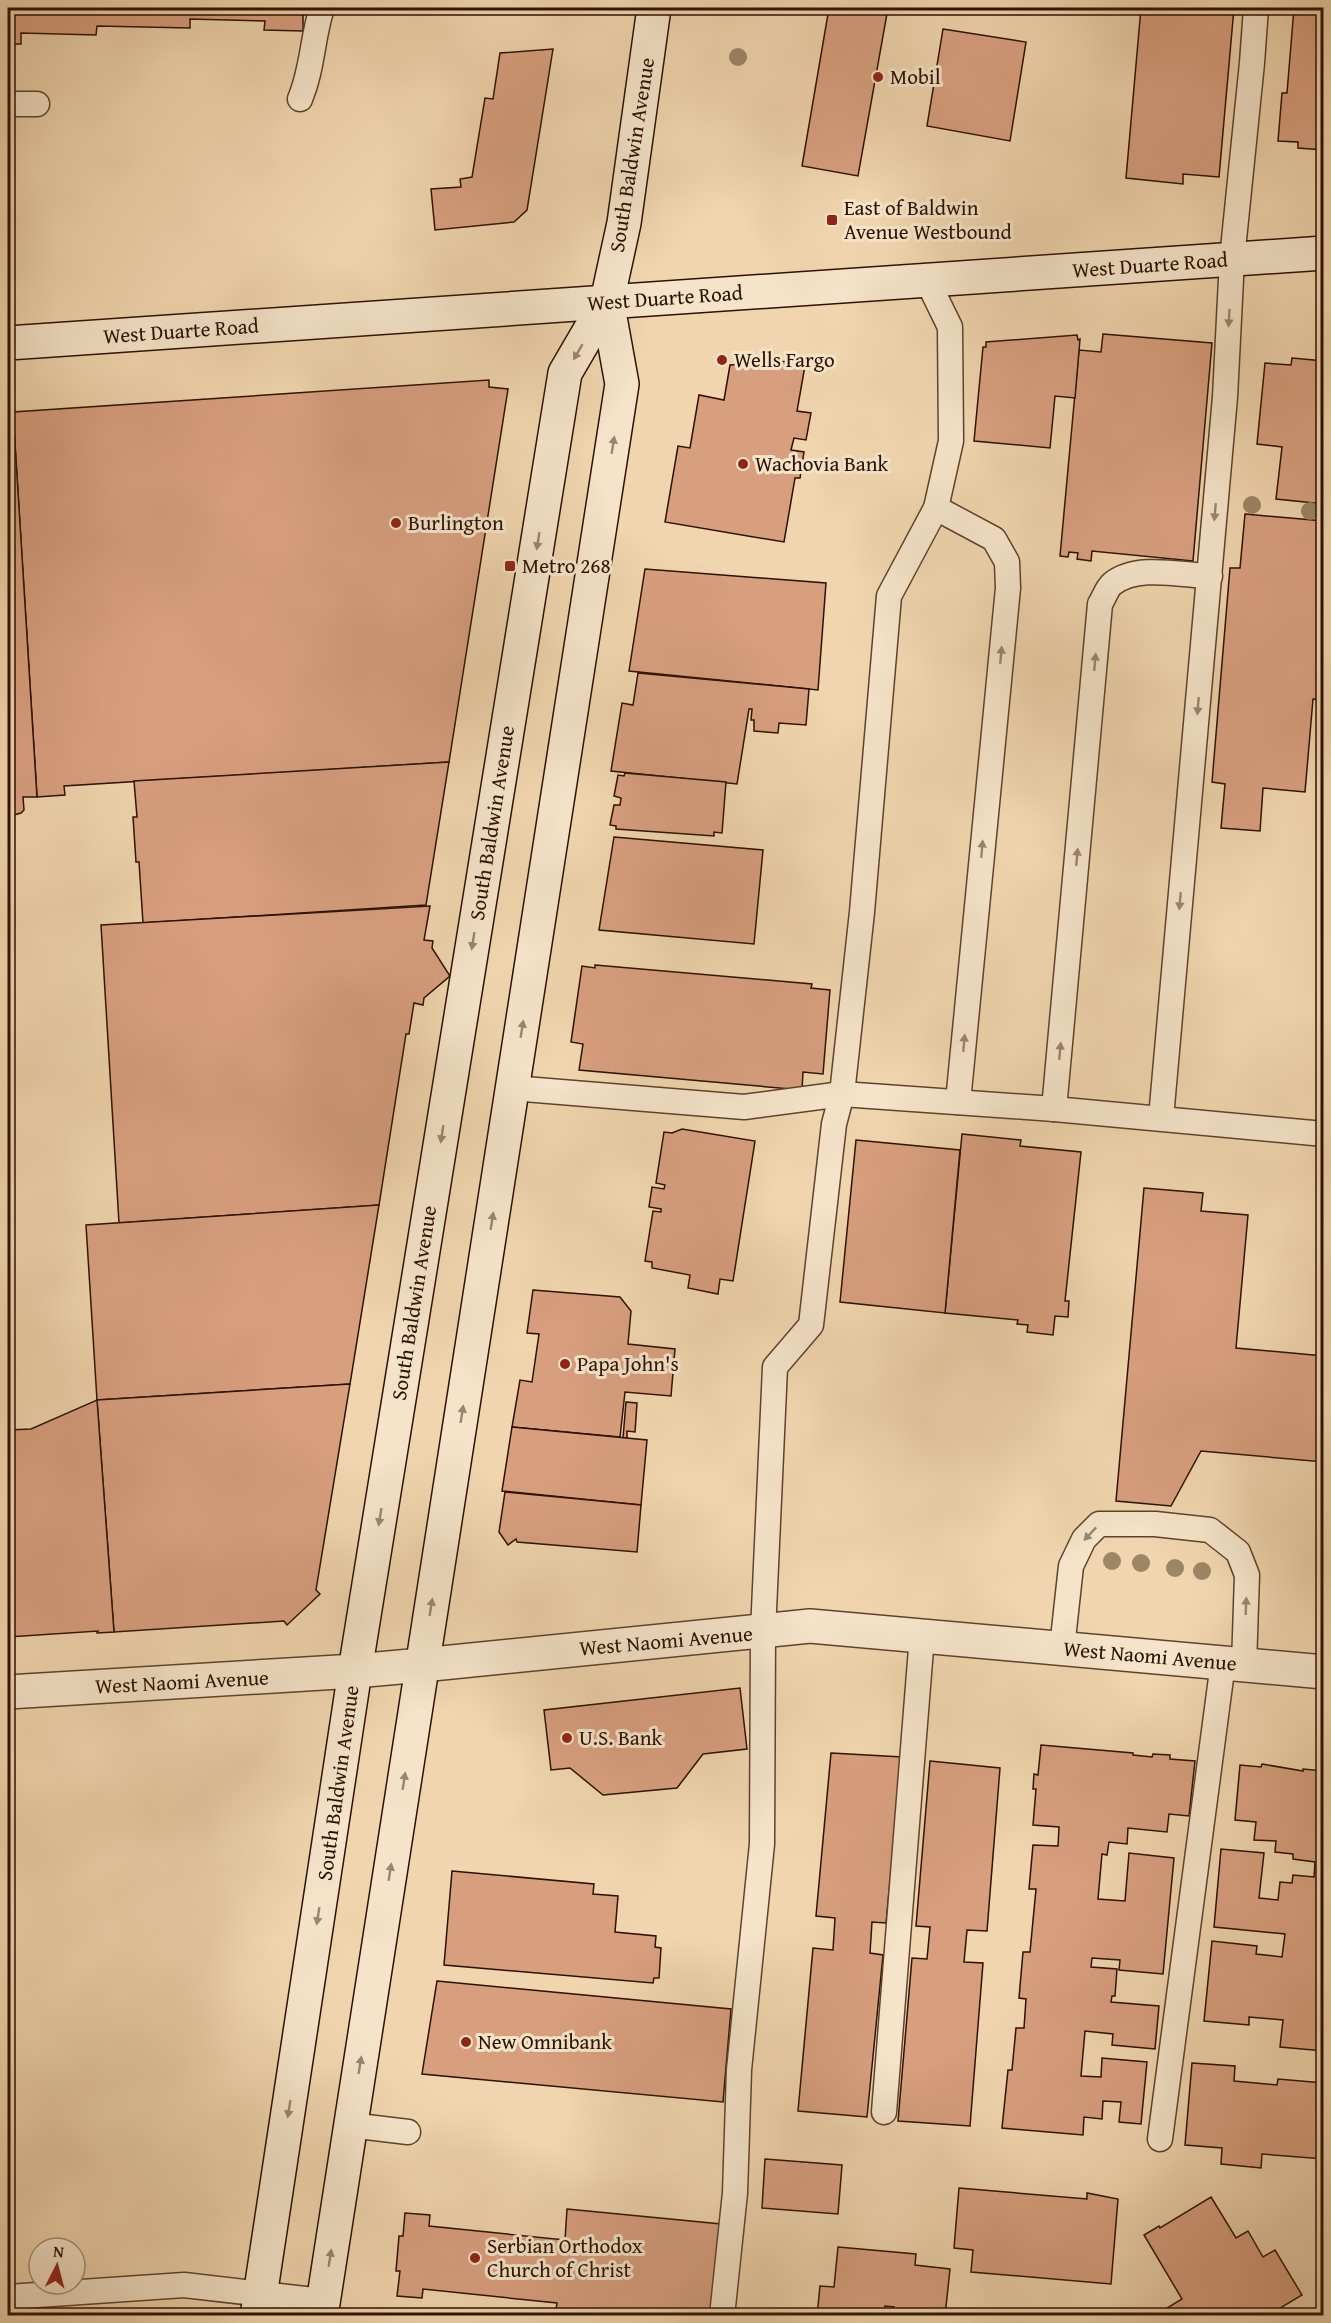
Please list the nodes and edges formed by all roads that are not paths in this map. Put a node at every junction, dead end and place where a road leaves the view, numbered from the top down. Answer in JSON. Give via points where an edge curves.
{"nodes":[{"id":1,"x":322,"y":8,"type":"edge"},
{"id":2,"x":654,"y":8,"type":"edge"},
{"id":3,"x":1256,"y":8,"type":"edge"},
{"id":4,"x":300,"y":99,"type":"dead end"},
{"id":5,"x":8,"y":104,"type":"edge"},
{"id":6,"x":37,"y":104,"type":"dead end"},
{"id":7,"x":1323,"y":253,"type":"edge"},
{"id":8,"x":1232,"y":259,"type":"junction"},
{"id":9,"x":927,"y":280,"type":"junction"},
{"id":10,"x":607,"y":301,"type":"junction"},
{"id":11,"x":8,"y":343,"type":"edge"},
{"id":12,"x":936,"y":508,"type":"junction"},
{"id":13,"x":1210,"y":576,"type":"junction"},
{"id":14,"x":512,"y":1088,"type":"junction"},
{"id":15,"x":842,"y":1094,"type":"junction"},
{"id":16,"x":958,"y":1102,"type":"junction"},
{"id":17,"x":1054,"y":1109,"type":"junction"},
{"id":18,"x":1161,"y":1118,"type":"junction"},
{"id":19,"x":1323,"y":1134,"type":"edge"},
{"id":20,"x":763,"y":1632,"type":"junction"},
{"id":21,"x":922,"y":1636,"type":"junction"},
{"id":22,"x":1062,"y":1648,"type":"junction"},
{"id":23,"x":1233,"y":1664,"type":"junction"},
{"id":24,"x":422,"y":1665,"type":"junction"},
{"id":25,"x":355,"y":1671,"type":"junction"},
{"id":26,"x":1323,"y":1672,"type":"edge"},
{"id":27,"x":8,"y":1692,"type":"edge"},
{"id":28,"x":884,"y":2112,"type":"dead end"},
{"id":29,"x":351,"y":2125,"type":"junction"},
{"id":30,"x":408,"y":2132,"type":"dead end"},
{"id":31,"x":1160,"y":2139,"type":"dead end"},
{"id":32,"x":8,"y":2297,"type":"edge"},
{"id":33,"x":259,"y":2304,"type":"edge"},
{"id":34,"x":322,"y":2308,"type":"edge"},
{"id":35,"x":722,"y":2316,"type":"edge"}],
"edges":[{"from":1,"to":4,"type":"lane","via":[[309,78]]},
{"from":2,"to":10,"type":"main road","name":"South Baldwin Avenue","via":[[624,223]]},
{"from":3,"to":8,"type":"lane"},
{"from":5,"to":6,"type":"lane"},
{"from":7,"to":8,"type":"main road","name":"West Duarte Road"},
{"from":8,"to":9,"type":"main road","name":"West Duarte Road"},
{"from":8,"to":13,"type":"lane","one_way":true},
{"from":9,"to":10,"type":"main road","name":"West Duarte Road"},
{"from":9,"to":12,"type":"lane","via":[[950,327],[951,441]]},
{"from":10,"to":11,"type":"main road","name":"West Duarte Road"},
{"from":14,"to":10,"type":"main road","name":"South Baldwin Avenue","one_way":true,"via":[[622,384]]},
{"from":10,"to":25,"type":"main road","name":"South Baldwin Avenue","one_way":true,"via":[[565,373]]},
{"from":12,"to":15,"type":"lane","via":[[889,597]]},
{"from":16,"to":12,"type":"lane","one_way":true,"via":[[1008,588],[1007,562],[994,539]]},
{"from":17,"to":13,"type":"lane","one_way":true,"via":[[1100,604],[1110,585],[1125,576]]},
{"from":13,"to":18,"type":"lane","one_way":true},
{"from":14,"to":15,"type":"lane","via":[[744,1107]]},
{"from":24,"to":14,"type":"main road","name":"South Baldwin Avenue","one_way":true},
{"from":15,"to":16,"type":"lane"},
{"from":15,"to":20,"type":"lane","via":[[834,1124],[811,1325],[775,1367]]},
{"from":16,"to":17,"type":"lane"},
{"from":17,"to":18,"type":"lane"},
{"from":18,"to":19,"type":"lane"},
{"from":20,"to":21,"type":"main road","name":"West Naomi Avenue","via":[[810,1626]]},
{"from":20,"to":24,"type":"main road","name":"West Naomi Avenue"},
{"from":20,"to":35,"type":"lane","via":[[762,1844],[739,2070],[735,2193]]},
{"from":21,"to":22,"type":"main road","name":"West Naomi Avenue"},
{"from":21,"to":28,"type":"lane"},
{"from":22,"to":23,"type":"main road","name":"West Naomi Avenue"},
{"from":23,"to":22,"type":"lane","one_way":true,"via":[[1247,1575],[1238,1552],[1210,1530],[1155,1524],[1100,1524],[1084,1539],[1071,1566]]},
{"from":23,"to":26,"type":"main road","name":"West Naomi Avenue"},
{"from":23,"to":31,"type":"lane"},
{"from":24,"to":25,"type":"main road","name":"West Naomi Avenue"},
{"from":29,"to":24,"type":"main road","name":"South Baldwin Avenue","one_way":true},
{"from":25,"to":27,"type":"main road","name":"West Naomi Avenue"},
{"from":25,"to":33,"type":"main road","name":"South Baldwin Avenue","one_way":true},
{"from":29,"to":30,"type":"lane"},
{"from":34,"to":29,"type":"main road","name":"South Baldwin Avenue","one_way":true},
{"from":32,"to":33,"type":"lane","via":[[184,2285]]},
{"from":33,"to":34,"type":"lane"}]}
